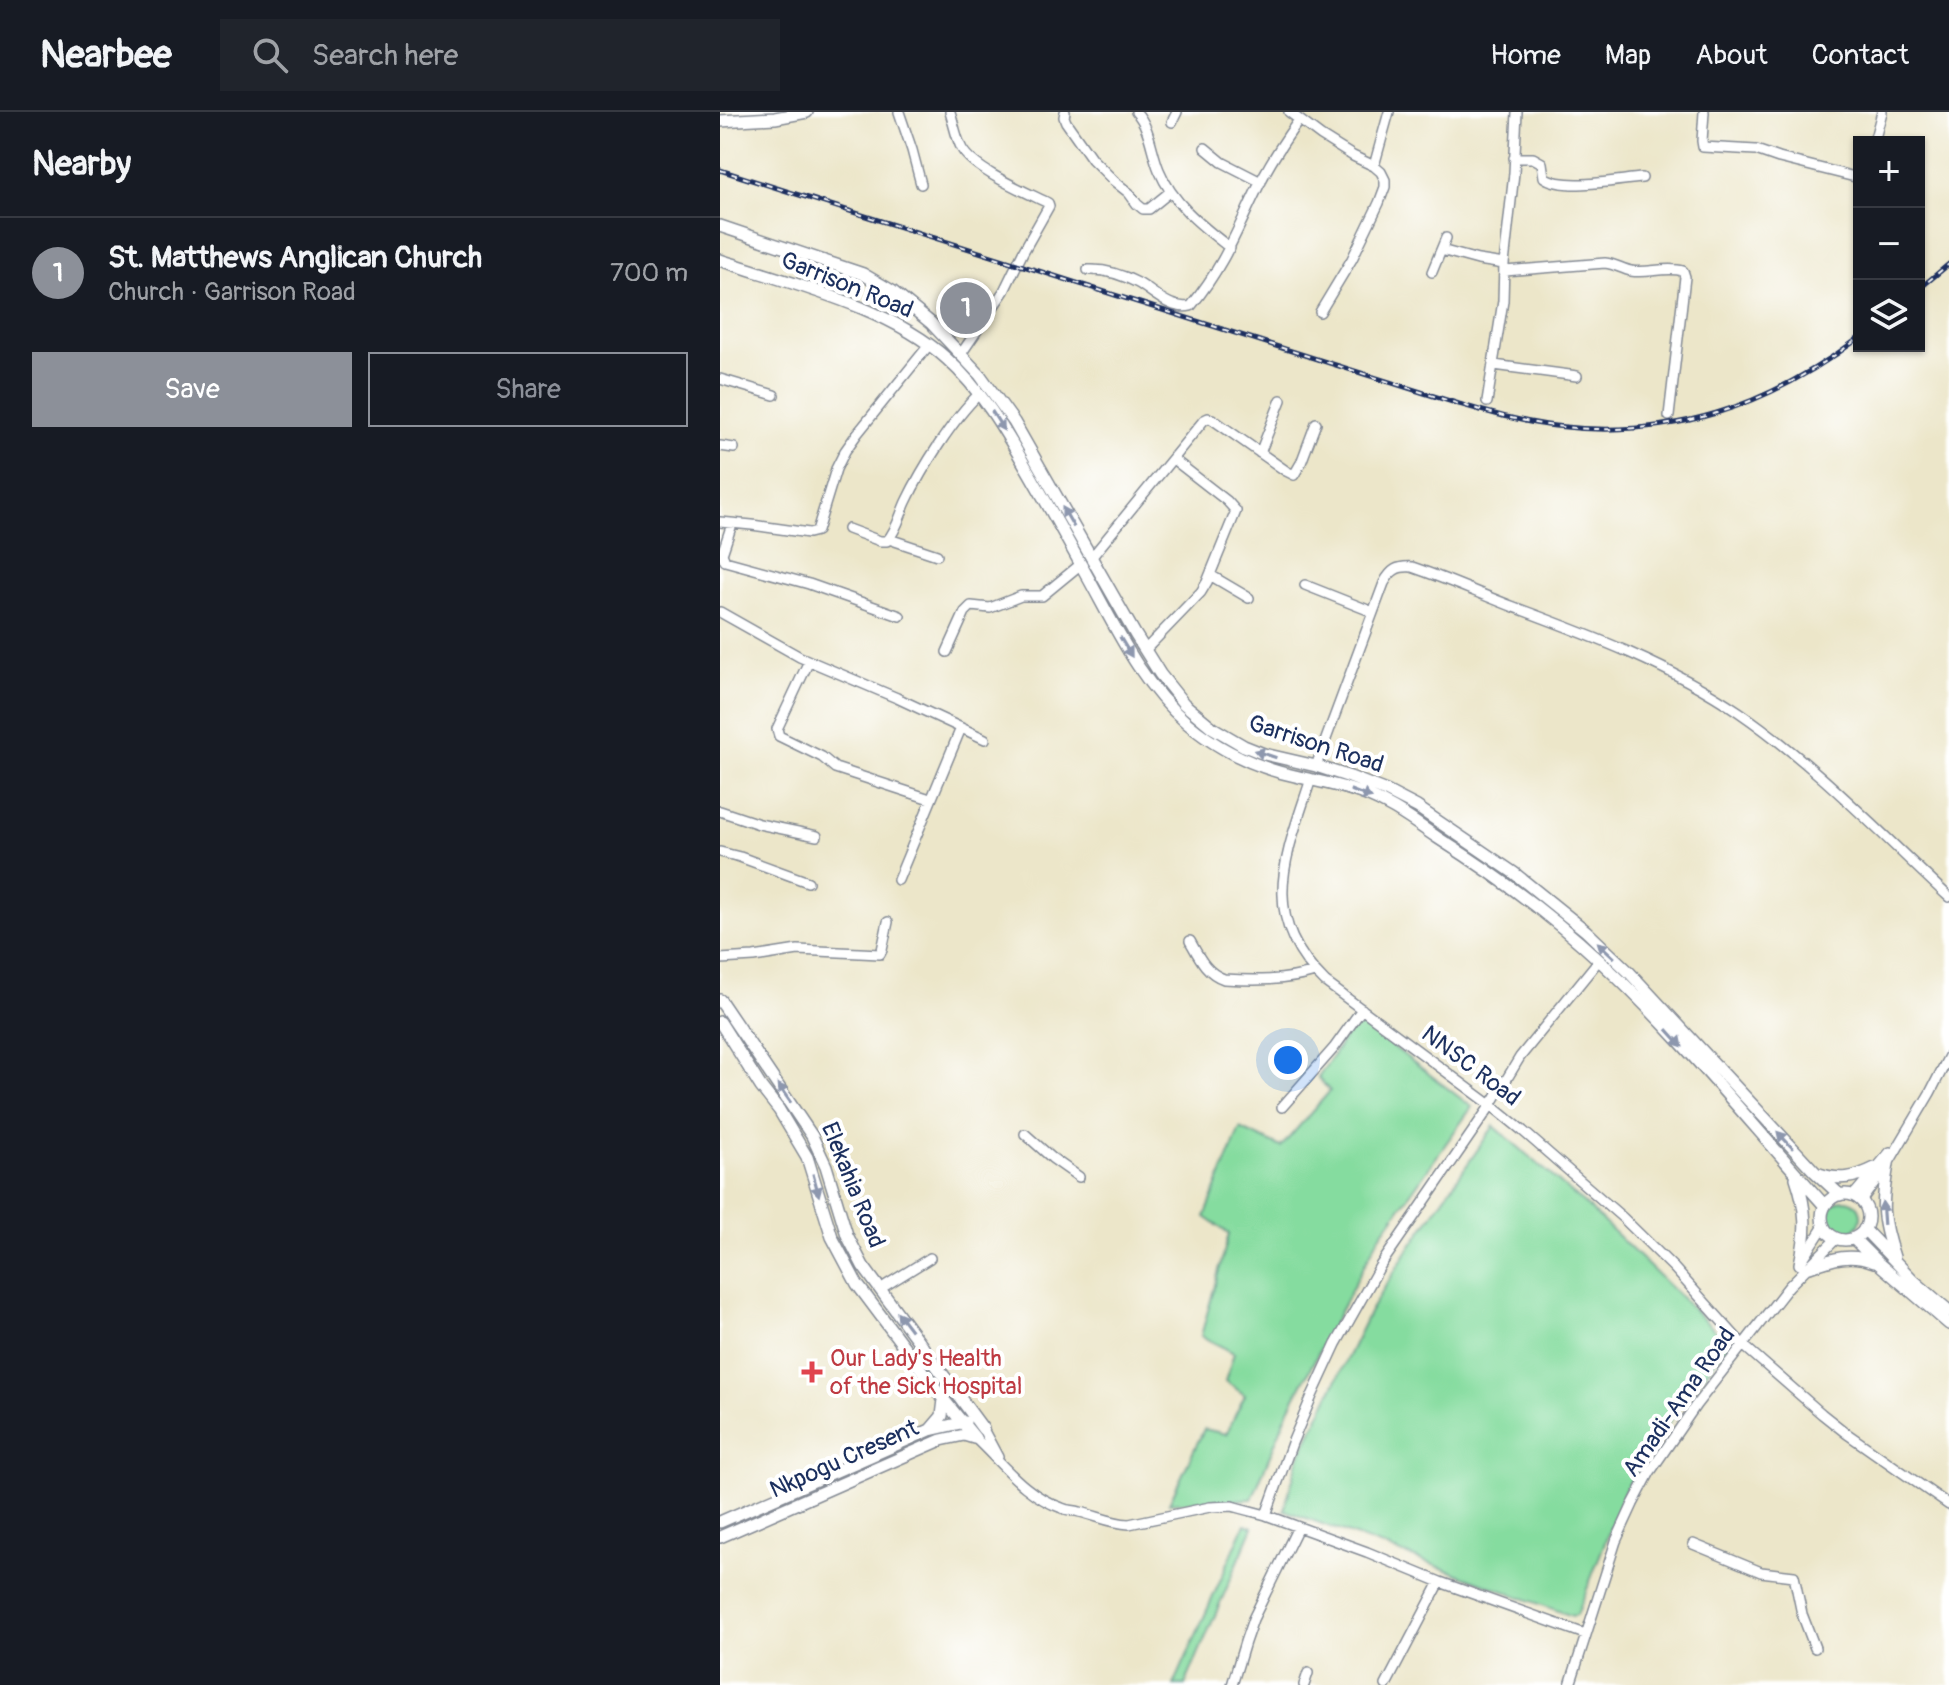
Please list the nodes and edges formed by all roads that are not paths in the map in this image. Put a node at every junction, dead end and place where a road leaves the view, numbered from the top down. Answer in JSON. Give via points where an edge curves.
{"nodes":[{"id":1,"x":807,"y":112,"type":"edge"},
{"id":2,"x":899,"y":112,"type":"edge"},
{"id":3,"x":950,"y":112,"type":"edge"},
{"id":4,"x":1065,"y":112,"type":"edge"},
{"id":5,"x":1136,"y":112,"type":"edge"},
{"id":6,"x":1177,"y":112,"type":"edge"},
{"id":7,"x":1289,"y":112,"type":"edge"},
{"id":8,"x":1389,"y":112,"type":"edge"},
{"id":9,"x":1517,"y":112,"type":"edge"},
{"id":10,"x":1704,"y":112,"type":"edge"},
{"id":11,"x":1882,"y":112,"type":"edge"},
{"id":12,"x":1299,"y":120,"type":"junction"},
{"id":13,"x":720,"y":121,"type":"edge"},
{"id":14,"x":1172,"y":122,"type":"dead end"},
{"id":15,"x":1876,"y":136,"type":"edge"},
{"id":16,"x":1205,"y":148,"type":"dead end"},
{"id":17,"x":1514,"y":158,"type":"junction"},
{"id":18,"x":1374,"y":166,"type":"junction"},
{"id":19,"x":1853,"y":176,"type":"edge"},
{"id":20,"x":1642,"y":178,"type":"dead end"},
{"id":21,"x":1261,"y":182,"type":"junction"},
{"id":22,"x":921,"y":184,"type":"dead end"},
{"id":23,"x":1170,"y":192,"type":"junction"},
{"id":24,"x":720,"y":226,"type":"edge"},
{"id":25,"x":1446,"y":238,"type":"dead end"},
{"id":26,"x":1230,"y":248,"type":"junction"},
{"id":27,"x":1441,"y":250,"type":"junction"},
{"id":28,"x":720,"y":260,"type":"edge"},
{"id":29,"x":1504,"y":267,"type":"junction"},
{"id":30,"x":1088,"y":270,"type":"dead end"},
{"id":31,"x":1432,"y":272,"type":"dead end"},
{"id":32,"x":1320,"y":312,"type":"dead end"},
{"id":33,"x":929,"y":345,"type":"junction"},
{"id":34,"x":961,"y":354,"type":"junction"},
{"id":35,"x":1494,"y":365,"type":"junction"},
{"id":36,"x":1577,"y":376,"type":"dead end"},
{"id":37,"x":720,"y":379,"type":"edge"},
{"id":38,"x":979,"y":394,"type":"junction"},
{"id":39,"x":774,"y":395,"type":"dead end"},
{"id":40,"x":1281,"y":400,"type":"dead end"},
{"id":41,"x":1487,"y":402,"type":"dead end"},
{"id":42,"x":1669,"y":416,"type":"dead end"},
{"id":43,"x":1316,"y":423,"type":"dead end"},
{"id":44,"x":720,"y":446,"type":"edge"},
{"id":45,"x":734,"y":448,"type":"dead end"},
{"id":46,"x":1260,"y":453,"type":"junction"},
{"id":47,"x":1173,"y":459,"type":"junction"},
{"id":48,"x":720,"y":522,"type":"edge"},
{"id":49,"x":732,"y":524,"type":"junction"},
{"id":50,"x":848,"y":529,"type":"dead end"},
{"id":51,"x":889,"y":539,"type":"junction"},
{"id":52,"x":937,"y":555,"type":"dead end"},
{"id":53,"x":1086,"y":561,"type":"junction"},
{"id":54,"x":1210,"y":575,"type":"junction"},
{"id":55,"x":1305,"y":585,"type":"dead end"},
{"id":56,"x":1249,"y":598,"type":"dead end"},
{"id":57,"x":720,"y":612,"type":"edge"},
{"id":58,"x":1373,"y":612,"type":"junction"},
{"id":59,"x":900,"y":616,"type":"dead end"},
{"id":60,"x":1145,"y":650,"type":"junction"},
{"id":61,"x":947,"y":652,"type":"dead end"},
{"id":62,"x":809,"y":661,"type":"junction"},
{"id":63,"x":961,"y":728,"type":"junction"},
{"id":64,"x":985,"y":739,"type":"dead end"},
{"id":65,"x":1316,"y":766,"type":"junction"},
{"id":66,"x":1311,"y":779,"type":"junction"},
{"id":67,"x":930,"y":799,"type":"junction"},
{"id":68,"x":720,"y":811,"type":"edge"},
{"id":69,"x":817,"y":836,"type":"dead end"},
{"id":70,"x":720,"y":852,"type":"edge"},
{"id":71,"x":898,"y":880,"type":"dead end"},
{"id":72,"x":808,"y":882,"type":"dead end"},
{"id":73,"x":1949,"y":897,"type":"edge"},
{"id":74,"x":888,"y":922,"type":"dead end"},
{"id":75,"x":1190,"y":941,"type":"dead end"},
{"id":76,"x":720,"y":959,"type":"edge"},
{"id":77,"x":1599,"y":960,"type":"junction"},
{"id":78,"x":1315,"y":972,"type":"junction"},
{"id":79,"x":720,"y":1000,"type":"edge"},
{"id":80,"x":1362,"y":1009,"type":"junction"},
{"id":81,"x":720,"y":1022,"type":"edge"},
{"id":82,"x":1949,"y":1056,"type":"edge"},
{"id":83,"x":1491,"y":1105,"type":"junction"},
{"id":84,"x":1282,"y":1107,"type":"dead end"},
{"id":85,"x":1025,"y":1134,"type":"dead end"},
{"id":86,"x":1899,"y":1144,"type":"junction"},
{"id":87,"x":1888,"y":1164,"type":"junction"},
{"id":88,"x":1875,"y":1168,"type":"junction"},
{"id":89,"x":1793,"y":1170,"type":"junction"},
{"id":90,"x":1815,"y":1172,"type":"junction"},
{"id":91,"x":1079,"y":1177,"type":"dead end"},
{"id":92,"x":1840,"y":1195,"type":"junction"},
{"id":93,"x":1857,"y":1198,"type":"junction"},
{"id":94,"x":1825,"y":1206,"type":"junction"},
{"id":95,"x":1824,"y":1226,"type":"junction"},
{"id":96,"x":1864,"y":1229,"type":"junction"},
{"id":97,"x":1837,"y":1238,"type":"junction"},
{"id":98,"x":1853,"y":1238,"type":"junction"},
{"id":99,"x":930,"y":1258,"type":"dead end"},
{"id":100,"x":1895,"y":1262,"type":"junction"},
{"id":101,"x":1878,"y":1263,"type":"junction"},
{"id":102,"x":1805,"y":1265,"type":"junction"},
{"id":103,"x":880,"y":1289,"type":"junction"},
{"id":104,"x":1949,"y":1311,"type":"edge"},
{"id":105,"x":1949,"y":1324,"type":"edge"},
{"id":106,"x":1743,"y":1345,"type":"junction"},
{"id":107,"x":944,"y":1400,"type":"junction"},
{"id":108,"x":963,"y":1402,"type":"junction"},
{"id":109,"x":961,"y":1422,"type":"junction"},
{"id":110,"x":930,"y":1430,"type":"junction"},
{"id":111,"x":979,"y":1434,"type":"junction"},
{"id":112,"x":941,"y":1440,"type":"junction"},
{"id":113,"x":1949,"y":1505,"type":"edge"},
{"id":114,"x":1266,"y":1515,"type":"junction"},
{"id":115,"x":720,"y":1522,"type":"edge"},
{"id":116,"x":1298,"y":1527,"type":"junction"},
{"id":117,"x":720,"y":1537,"type":"edge"},
{"id":118,"x":1693,"y":1544,"type":"dead end"},
{"id":119,"x":1440,"y":1582,"type":"junction"},
{"id":120,"x":1585,"y":1634,"type":"junction"},
{"id":121,"x":1815,"y":1648,"type":"dead end"},
{"id":122,"x":1308,"y":1673,"type":"dead end"},
{"id":123,"x":1232,"y":1685,"type":"edge"},
{"id":124,"x":1304,"y":1685,"type":"edge"},
{"id":125,"x":1386,"y":1685,"type":"edge"},
{"id":126,"x":1570,"y":1685,"type":"edge"}],
"edges":[{"from":1,"to":13,"type":"main road"},
{"from":2,"to":22,"type":"street"},
{"from":3,"to":34,"type":"street","via":[[963,151],[1049,206],[1004,291]]},
{"from":4,"to":23,"type":"street","via":[[1066,122],[1092,159],[1143,209]]},
{"from":5,"to":23,"type":"street"},
{"from":6,"to":14,"type":"street"},
{"from":7,"to":12,"type":"street"},
{"from":8,"to":18,"type":"street"},
{"from":9,"to":17,"type":"street"},
{"from":10,"to":19,"type":"street","via":[[1703,147],[1756,150]]},
{"from":11,"to":15,"type":"street"},
{"from":12,"to":18,"type":"street"},
{"from":12,"to":21,"type":"street"},
{"from":16,"to":21,"type":"street"},
{"from":17,"to":20,"type":"street","via":[[1537,159],[1544,177],[1560,184]]},
{"from":17,"to":29,"type":"street"},
{"from":18,"to":32,"type":"street","via":[[1385,187]]},
{"from":21,"to":26,"type":"street"},
{"from":23,"to":26,"type":"street"},
{"from":24,"to":34,"type":"main road","name":"Garrison Road","via":[[877,281]]},
{"from":25,"to":27,"type":"street"},
{"from":26,"to":30,"type":"street","via":[[1187,307],[1167,302],[1132,280]]},
{"from":27,"to":29,"type":"street"},
{"from":27,"to":31,"type":"street"},
{"from":28,"to":33,"type":"main road","name":"Garrison Road","via":[[858,307]]},
{"from":29,"to":35,"type":"street"},
{"from":29,"to":42,"type":"street","via":[[1612,263],[1632,271],[1683,271]]},
{"from":33,"to":38,"type":"main road","name":"Garrison Road"},
{"from":33,"to":49,"type":"street","via":[[845,451],[816,532]]},
{"from":53,"to":34,"type":"main road","name":"Garrison Road","one_way":true,"via":[[1014,422]]},
{"from":35,"to":36,"type":"street"},
{"from":35,"to":41,"type":"street"},
{"from":37,"to":39,"type":"street"},
{"from":38,"to":51,"type":"street","via":[[922,472]]},
{"from":38,"to":53,"type":"main road","name":"Garrison Road","one_way":true},
{"from":40,"to":46,"type":"street"},
{"from":43,"to":46,"type":"street","via":[[1295,474]]},
{"from":44,"to":45,"type":"street"},
{"from":46,"to":47,"type":"street","via":[[1208,418]]},
{"from":47,"to":53,"type":"street"},
{"from":47,"to":54,"type":"street","via":[[1236,511]]},
{"from":48,"to":49,"type":"street"},
{"from":49,"to":59,"type":"street","via":[[722,554],[725,561]]},
{"from":50,"to":51,"type":"street","via":[[880,541]]},
{"from":51,"to":52,"type":"street"},
{"from":53,"to":60,"type":"main road","name":"Garrison Road"},
{"from":53,"to":61,"type":"street","via":[[1042,596],[1021,596],[990,608],[971,606]]},
{"from":53,"to":66,"type":"main road","name":"Garrison Road","one_way":true,"via":[[1136,664],[1176,714],[1238,757]]},
{"from":54,"to":56,"type":"street"},
{"from":54,"to":60,"type":"street","via":[[1201,592]]},
{"from":55,"to":58,"type":"street"},
{"from":57,"to":62,"type":"street"},
{"from":58,"to":65,"type":"street"},
{"from":58,"to":73,"type":"street","via":[[1389,573],[1412,567],[1647,660],[1738,711],[1787,748]]},
{"from":65,"to":60,"type":"main road","name":"Garrison Road","one_way":true,"via":[[1264,754],[1213,728],[1184,704]]},
{"from":62,"to":63,"type":"street"},
{"from":62,"to":67,"type":"street","via":[[777,729],[779,736],[835,768]]},
{"from":63,"to":64,"type":"street"},
{"from":63,"to":67,"type":"street"},
{"from":90,"to":65,"type":"main road","name":"Garrison Road","one_way":true,"via":[[1629,972],[1553,904],[1417,807],[1369,783]]},
{"from":66,"to":77,"type":"main road","name":"Garrison Road","one_way":true,"via":[[1387,805],[1470,858]]},
{"from":66,"to":78,"type":"street","name":"NNSC Road","via":[[1286,858],[1282,902],[1295,944]]},
{"from":67,"to":71,"type":"street"},
{"from":68,"to":69,"type":"street"},
{"from":70,"to":72,"type":"street"},
{"from":74,"to":76,"type":"street","via":[[880,954],[798,950]]},
{"from":75,"to":78,"type":"street","via":[[1208,969],[1224,979],[1276,980]]},
{"from":77,"to":83,"type":"street","via":[[1520,1057]]},
{"from":77,"to":89,"type":"main road","name":"Garrison Road","one_way":true},
{"from":78,"to":80,"type":"street","name":"NNSC Road"},
{"from":103,"to":79,"type":"main road","name":"Elekahia Road","one_way":true,"via":[[847,1235],[812,1136]]},
{"from":80,"to":83,"type":"street","name":"NNSC Road"},
{"from":80,"to":84,"type":"street"},
{"from":81,"to":107,"type":"main road","name":"Elekahia Road","one_way":true,"via":[[807,1157],[828,1225],[857,1284]]},
{"from":82,"to":86,"type":"street"},
{"from":83,"to":106,"type":"street","name":"NNSC Road","via":[[1623,1218]]},
{"from":83,"to":114,"type":"street","via":[[1380,1266],[1336,1344]]},
{"from":85,"to":91,"type":"street"},
{"from":86,"to":87,"type":"street"},
{"from":86,"to":88,"type":"street"},
{"from":87,"to":93,"type":"street"},
{"from":100,"to":87,"type":"main road","one_way":true,"via":[[1883,1219]]},
{"from":88,"to":90,"type":"main road","via":[[1840,1179]]},
{"from":88,"to":93,"type":"street"},
{"from":89,"to":94,"type":"main road","name":"Garrison Road"},
{"from":89,"to":102,"type":"main road","via":[[1806,1213]]},
{"from":90,"to":92,"type":"main road","name":"Garrison Road"},
{"from":92,"to":93,"type":"main road"},
{"from":92,"to":94,"type":"main road"},
{"from":93,"to":96,"type":"main road","via":[[1868,1214]]},
{"from":94,"to":95,"type":"main road"},
{"from":95,"to":97,"type":"main road"},
{"from":95,"to":102,"type":"street","name":"Amadi-Ama Road"},
{"from":96,"to":98,"type":"main road"},
{"from":96,"to":100,"type":"main road"},
{"from":97,"to":98,"type":"main road"},
{"from":97,"to":102,"type":"street","name":"Amadi-Ama Road"},
{"from":98,"to":101,"type":"main road"},
{"from":99,"to":103,"type":"street"},
{"from":100,"to":104,"type":"main road"},
{"from":101,"to":102,"type":"main road","via":[[1852,1255]]},
{"from":101,"to":105,"type":"main road"},
{"from":102,"to":106,"type":"street","name":"Amadi-Ama Road"},
{"from":108,"to":103,"type":"main road","name":"Elekahia Road","one_way":true},
{"from":106,"to":113,"type":"street","name":"NNSC Road","via":[[1846,1433]]},
{"from":106,"to":120,"type":"street","name":"Amadi-Ama Road","via":[[1670,1440],[1638,1493]]},
{"from":107,"to":109,"type":"main road","name":"Elekahia Road"},
{"from":107,"to":110,"type":"main road","name":"Nkpogu Cresent","via":[[942,1416]]},
{"from":108,"to":109,"type":"main road"},
{"from":108,"to":111,"type":"main road","name":"Elekahia Road"},
{"from":109,"to":110,"type":"main road","name":"Nkpogu Cresent"},
{"from":109,"to":111,"type":"main road","name":"Elekahia Road"},
{"from":109,"to":112,"type":"main road","name":"Nkpogu Cresent"},
{"from":110,"to":115,"type":"main road","name":"Nkpogu Cresent"},
{"from":111,"to":112,"type":"main road","name":"Nkpogu Cresent"},
{"from":111,"to":114,"type":"street","name":"Elekahia Road","via":[[1024,1488],[1065,1510],[1136,1523],[1210,1507],[1232,1506]]},
{"from":112,"to":117,"type":"main road","name":"Nkpogu Cresent"},
{"from":114,"to":116,"type":"street","name":"Elekahia Road"},
{"from":116,"to":119,"type":"street","name":"Elekahia Road"},
{"from":116,"to":123,"type":"street","via":[[1253,1619]]},
{"from":118,"to":121,"type":"street","via":[[1761,1572],[1794,1576]]},
{"from":119,"to":120,"type":"street","name":"Elekahia Road"},
{"from":119,"to":125,"type":"street"},
{"from":120,"to":126,"type":"street","name":"Amadi-Ama Road"},
{"from":122,"to":124,"type":"street"}]}
